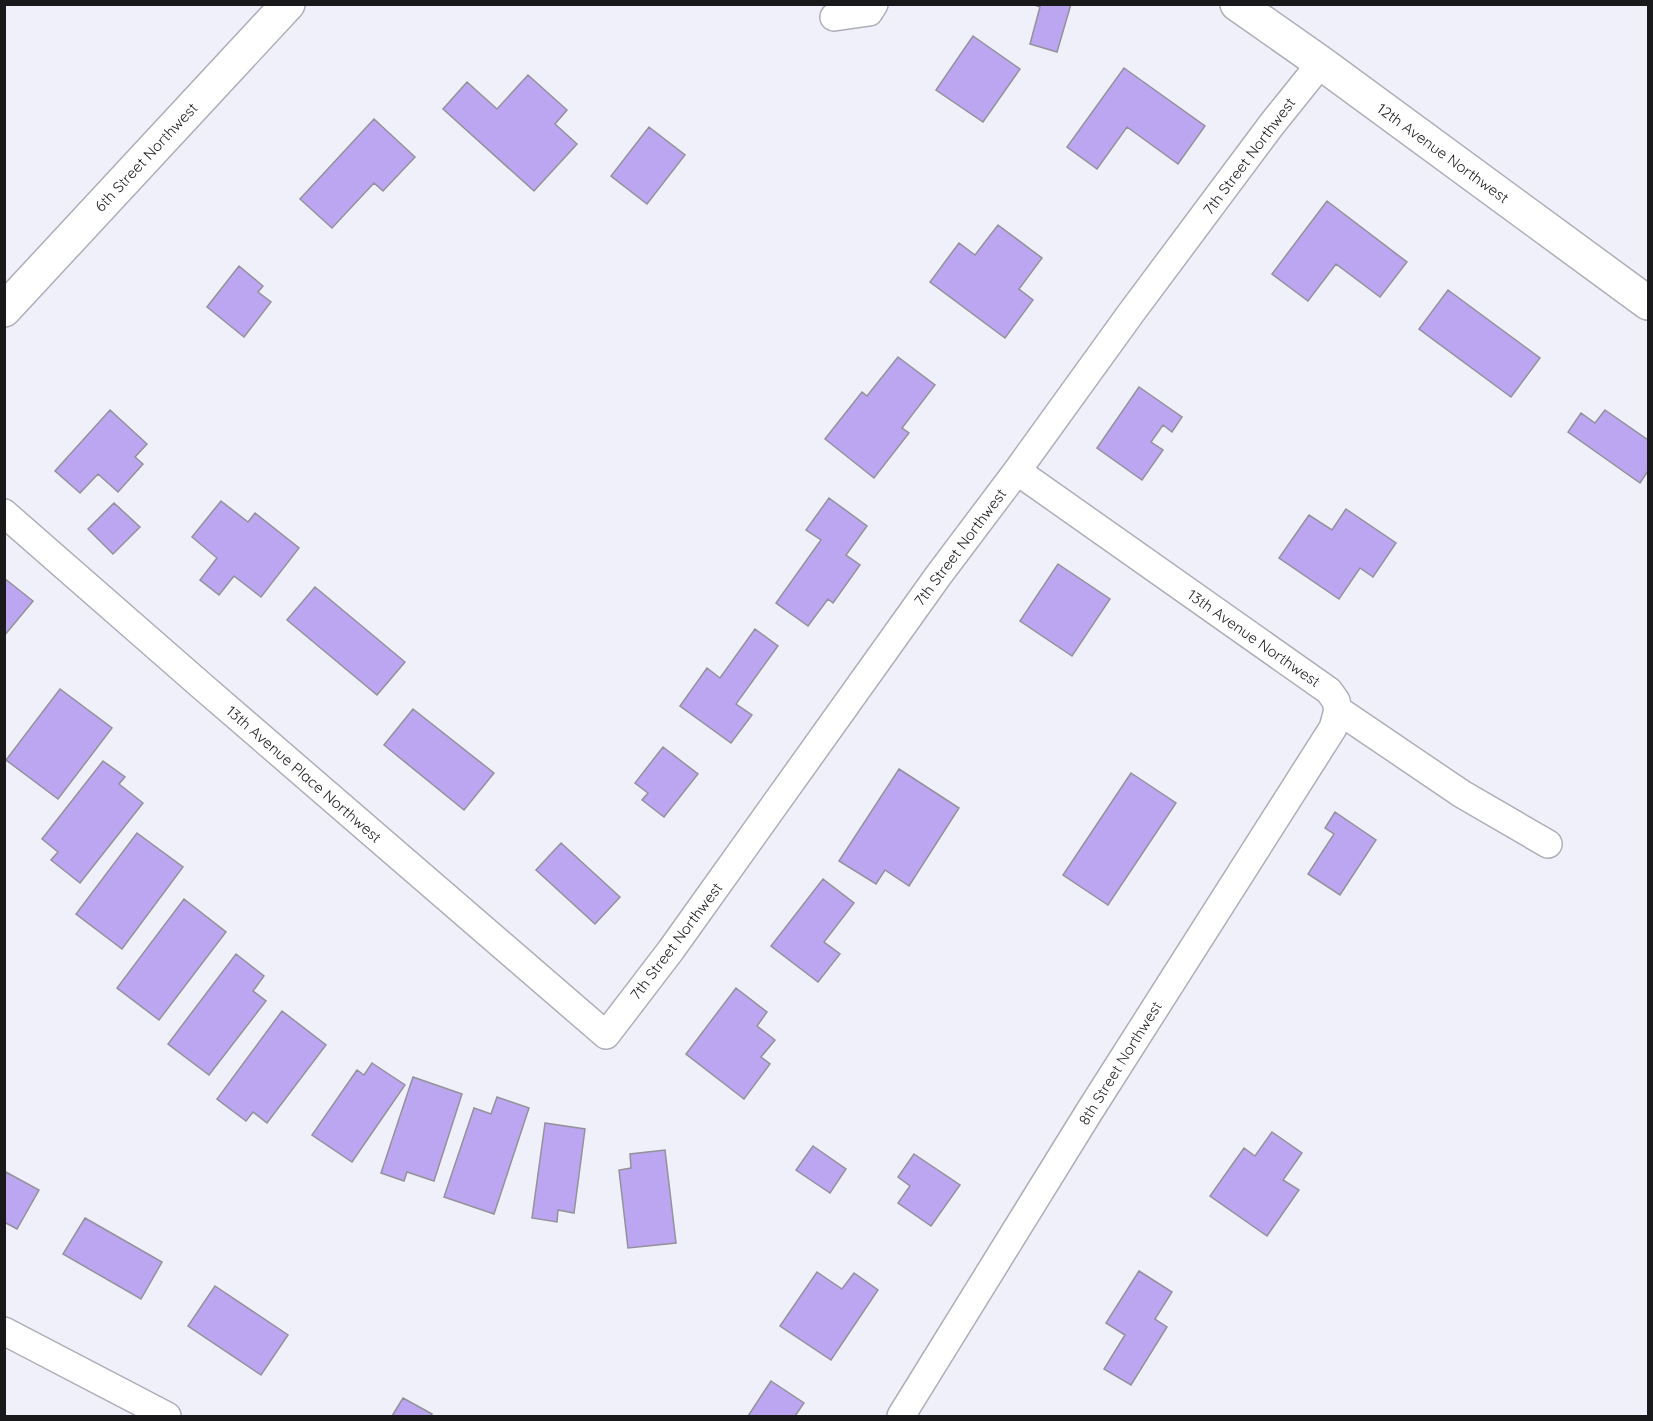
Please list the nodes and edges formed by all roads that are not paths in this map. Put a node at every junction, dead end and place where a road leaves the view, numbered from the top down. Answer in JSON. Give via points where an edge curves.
{"nodes":[{"id":1,"x":288,"y":4,"type":"edge"},
{"id":2,"x":874,"y":4,"type":"edge"},
{"id":3,"x":1237,"y":4,"type":"edge"},
{"id":4,"x":834,"y":17,"type":"dead end"},
{"id":5,"x":1321,"y":63,"type":"junction"},
{"id":6,"x":1648,"y":303,"type":"edge"},
{"id":7,"x":4,"y":310,"type":"edge"},
{"id":8,"x":1017,"y":471,"type":"junction"},
{"id":9,"x":4,"y":513,"type":"edge"},
{"id":10,"x":1338,"y":710,"type":"junction"},
{"id":11,"x":1548,"y":844,"type":"dead end"},
{"id":12,"x":606,"y":1035,"type":"joint"},
{"id":13,"x":4,"y":1331,"type":"edge"},
{"id":14,"x":167,"y":1416,"type":"edge"},
{"id":15,"x":901,"y":1416,"type":"edge"}],
"edges":[{"from":1,"to":7,"type":"main road","name":"6th Street Northwest"},
{"from":2,"to":4,"type":"street","via":[[869,12]]},
{"from":3,"to":5,"type":"main road","name":"12th Avenue Northwest"},
{"from":5,"to":6,"type":"main road","name":"12th Avenue Northwest"},
{"from":5,"to":8,"type":"street","name":"7th Street Northwest","via":[[1152,284]]},
{"from":8,"to":10,"type":"street","name":"13th Avenue Northwest","via":[[1329,691]]},
{"from":8,"to":12,"type":"street","name":"7th Street Northwest"},
{"from":9,"to":12,"type":"street","name":"13th Avenue Place Northwest"},
{"from":10,"to":11,"type":"street","name":"13th Avenue Northwest","via":[[1462,794]]},
{"from":10,"to":15,"type":"street","name":"8th Street Northwest","via":[[1333,728]]},
{"from":13,"to":14,"type":"street"}]}
